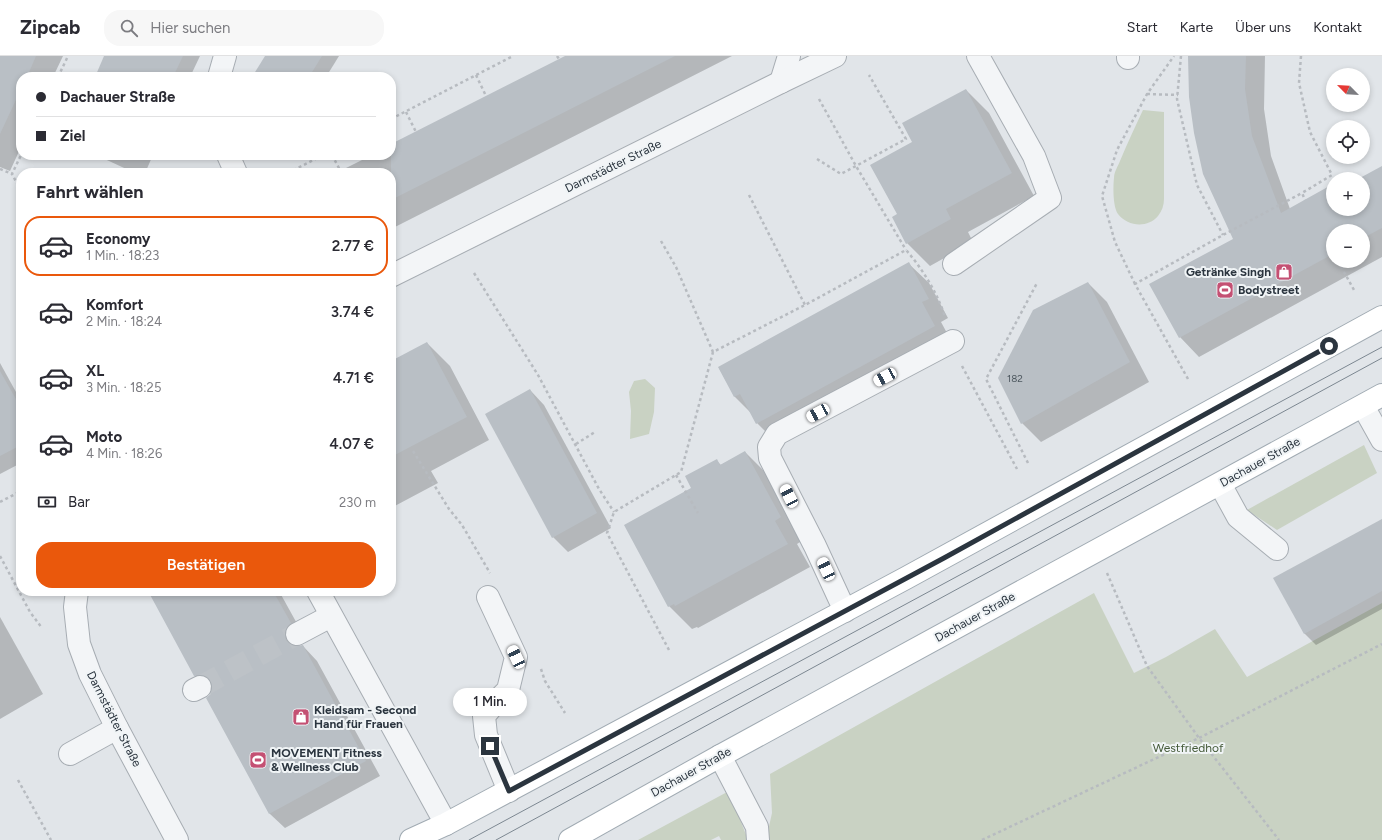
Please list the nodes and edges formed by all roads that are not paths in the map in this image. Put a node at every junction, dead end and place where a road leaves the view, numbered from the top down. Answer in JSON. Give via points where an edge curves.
{"nodes":[{"id":1,"x":225,"y":56,"type":"edge"},
{"id":2,"x":789,"y":56,"type":"edge"},
{"id":3,"x":835,"y":56,"type":"edge"},
{"id":4,"x":978,"y":56,"type":"edge"},
{"id":5,"x":220,"y":72,"type":"edge"},
{"id":6,"x":781,"y":82,"type":"junction"},
{"id":7,"x":954,"y":264,"type":"dead end"},
{"id":8,"x":396,"y":274,"type":"edge"},
{"id":9,"x":1382,"y":317,"type":"edge"},
{"id":10,"x":953,"y":341,"type":"dead end"},
{"id":11,"x":1382,"y":395,"type":"edge"},
{"id":12,"x":1363,"y":406,"type":"junction"},
{"id":13,"x":1382,"y":440,"type":"edge"},
{"id":14,"x":1220,"y":484,"type":"junction"},
{"id":15,"x":1277,"y":549,"type":"dead end"},
{"id":16,"x":77,"y":596,"type":"edge"},
{"id":17,"x":321,"y":596,"type":"edge"},
{"id":18,"x":488,"y":597,"type":"dead end"},
{"id":19,"x":845,"y":611,"type":"junction"},
{"id":20,"x":331,"y":616,"type":"junction"},
{"id":21,"x":297,"y":634,"type":"tunnel mouth"},
{"id":22,"x":117,"y":728,"type":"junction"},
{"id":23,"x":70,"y":754,"type":"dead end"},
{"id":24,"x":720,"y":756,"type":"junction"},
{"id":25,"x":509,"y":791,"type":"junction"},
{"id":26,"x":446,"y":824,"type":"junction"},
{"id":27,"x":177,"y":840,"type":"edge"},
{"id":28,"x":411,"y":840,"type":"edge"},
{"id":29,"x":570,"y":840,"type":"edge"},
{"id":30,"x":758,"y":840,"type":"edge"}],
"edges":[{"from":1,"to":5,"type":"street"},
{"from":2,"to":6,"type":"street"},
{"from":3,"to":6,"type":"street","name":"Darmstädter Straße"},
{"from":4,"to":7,"type":"street","via":[[1034,156],[1050,198]]},
{"from":6,"to":8,"type":"street","name":"Darmstädter Straße"},
{"from":9,"to":19,"type":"main road"},
{"from":10,"to":19,"type":"street","via":[[777,434],[769,447],[770,458]]},
{"from":11,"to":12,"type":"main road","name":"Dachauer Straße"},
{"from":12,"to":13,"type":"street"},
{"from":12,"to":14,"type":"main road","name":"Dachauer Straße"},
{"from":14,"to":15,"type":"street","via":[[1238,517]]},
{"from":14,"to":24,"type":"main road","name":"Dachauer Straße"},
{"from":16,"to":22,"type":"street","name":"Darmstädter Straße","via":[[79,644],[90,674]]},
{"from":17,"to":20,"type":"street"},
{"from":18,"to":25,"type":"street","via":[[516,657],[508,690],[484,716],[486,735]]},
{"from":19,"to":25,"type":"main road"},
{"from":20,"to":21,"type":"street"},
{"from":20,"to":26,"type":"street"},
{"from":22,"to":23,"type":"street"},
{"from":22,"to":27,"type":"street","name":"Darmstädter Straße"},
{"from":24,"to":29,"type":"main road","name":"Dachauer Straße"},
{"from":24,"to":30,"type":"street","via":[[758,827]]},
{"from":25,"to":26,"type":"main road"},
{"from":26,"to":28,"type":"main road"}]}
